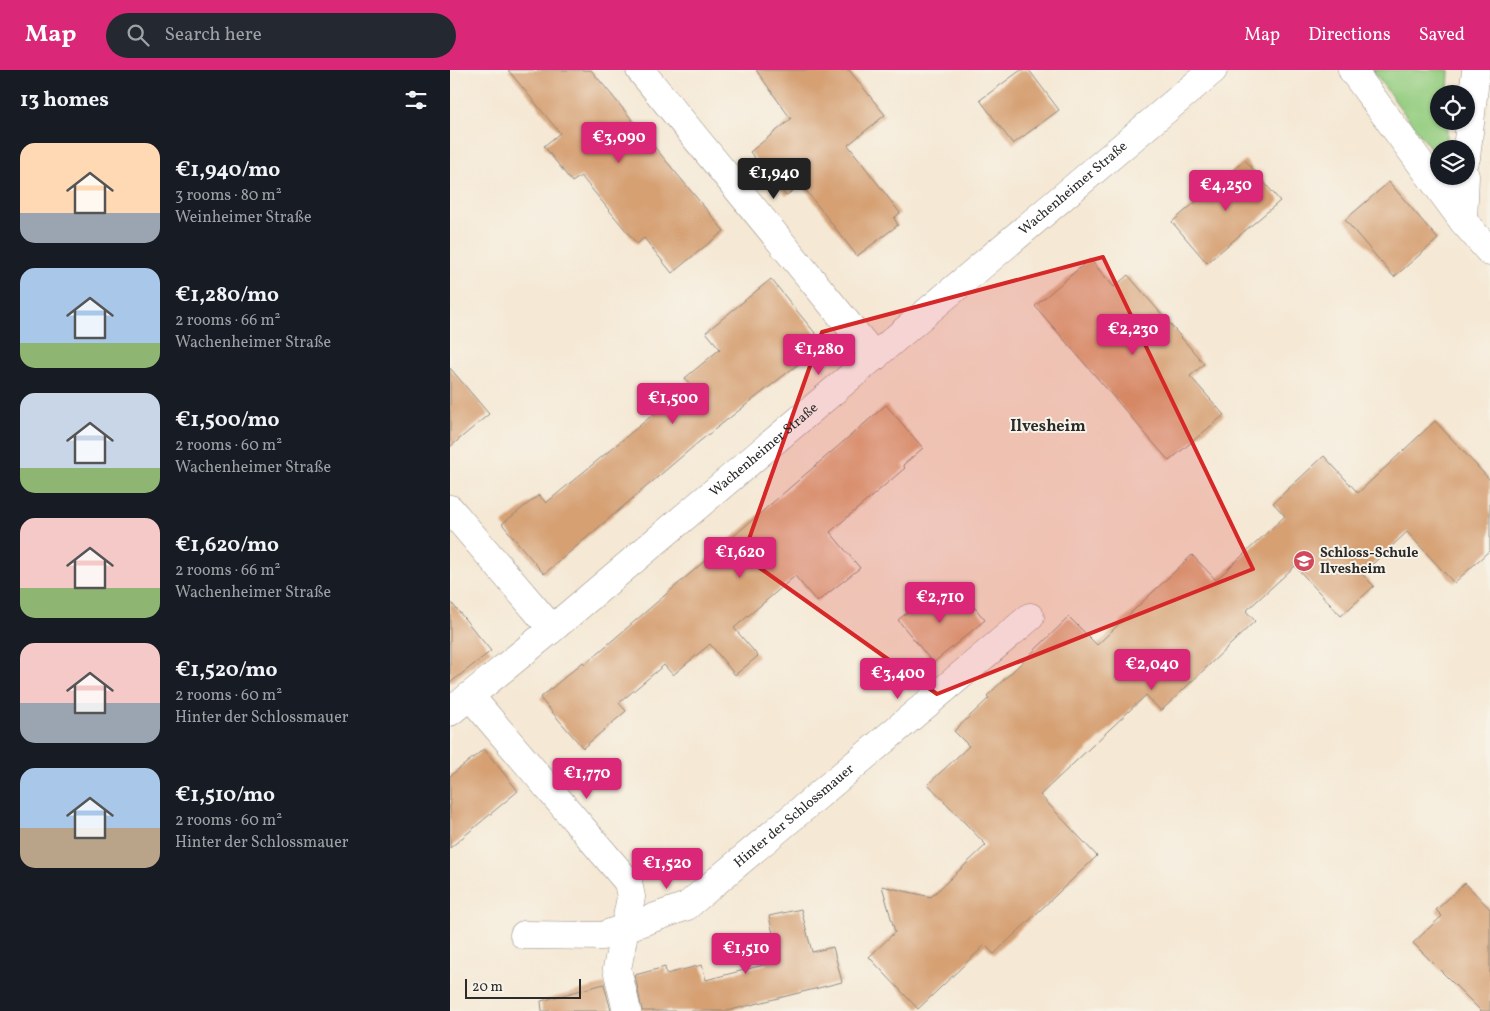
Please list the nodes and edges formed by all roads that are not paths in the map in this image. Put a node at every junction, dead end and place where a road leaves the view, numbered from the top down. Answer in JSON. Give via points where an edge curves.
{"nodes":[{"id":1,"x":640,"y":70,"type":"edge"},
{"id":2,"x":1213,"y":70,"type":"edge"},
{"id":3,"x":1352,"y":70,"type":"edge"},
{"id":4,"x":1476,"y":70,"type":"edge"},
{"id":5,"x":1468,"y":140,"type":"edge"},
{"id":6,"x":1466,"y":185,"type":"edge"},
{"id":7,"x":1464,"y":221,"type":"junction"},
{"id":8,"x":1490,"y":252,"type":"edge"},
{"id":9,"x":875,"y":357,"type":"junction"},
{"id":10,"x":450,"y":509,"type":"edge"},
{"id":11,"x":1030,"y":617,"type":"dead end"},
{"id":12,"x":552,"y":629,"type":"junction"},
{"id":13,"x":460,"y":704,"type":"edge"},
{"id":14,"x":624,"y":928,"type":"junction"},
{"id":15,"x":524,"y":935,"type":"dead end"},
{"id":16,"x":627,"y":1011,"type":"edge"}],
"edges":[{"from":1,"to":9,"type":"street"},
{"from":2,"to":9,"type":"street","name":"Wachenheimer Straße"},
{"from":3,"to":7,"type":"street"},
{"from":4,"to":5,"type":"street"},
{"from":6,"to":7,"type":"street"},
{"from":7,"to":8,"type":"street"},
{"from":9,"to":12,"type":"street","name":"Wachenheimer Straße"},
{"from":10,"to":12,"type":"street"},
{"from":11,"to":14,"type":"street","name":"Hinter der Schlossmauer","via":[[687,906]]},
{"from":12,"to":13,"type":"street","name":"Wachenheimer Straße"},
{"from":13,"to":14,"type":"street","via":[[628,882],[631,897]]},
{"from":14,"to":15,"type":"street","name":"Hinter der Schlossmauer","via":[[602,936]]},
{"from":14,"to":16,"type":"street","via":[[617,969]]}]}
